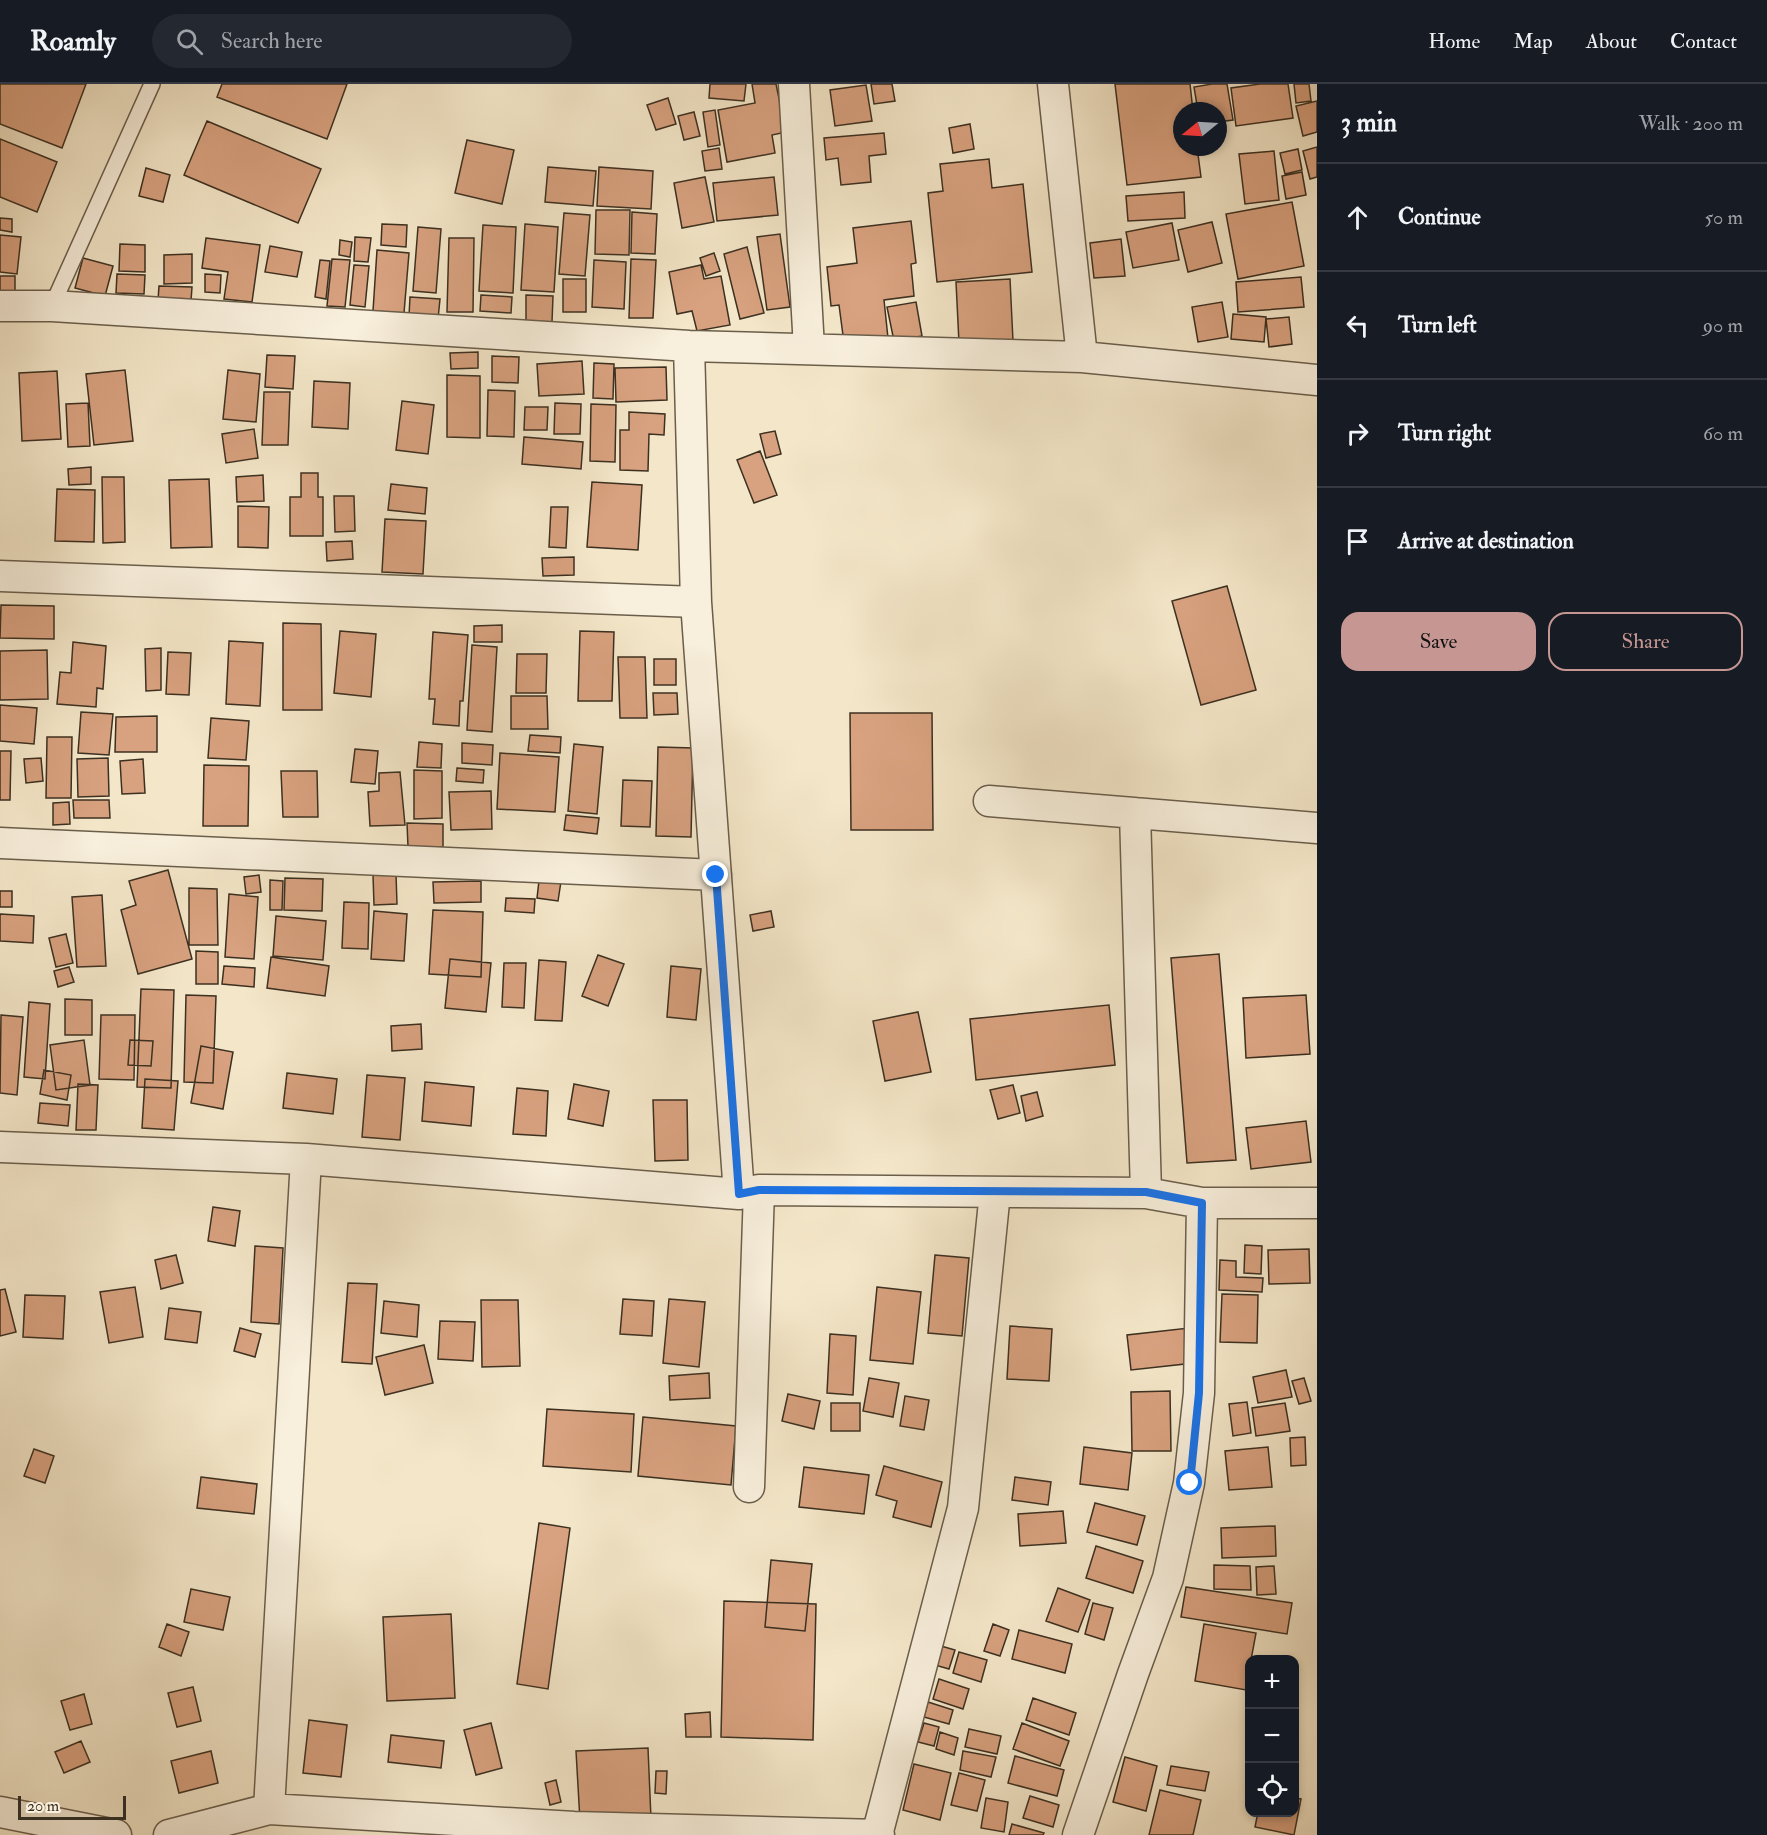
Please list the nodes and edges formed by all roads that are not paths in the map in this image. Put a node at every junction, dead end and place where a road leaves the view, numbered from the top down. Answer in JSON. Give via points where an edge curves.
{"nodes":[{"id":1,"x":152,"y":84,"type":"edge"},
{"id":2,"x":794,"y":84,"type":"edge"},
{"id":3,"x":1053,"y":84,"type":"edge"},
{"id":4,"x":0,"y":306,"type":"edge"},
{"id":5,"x":52,"y":306,"type":"junction"},
{"id":6,"x":689,"y":346,"type":"junction"},
{"id":7,"x":809,"y":348,"type":"junction"},
{"id":8,"x":1082,"y":357,"type":"junction"},
{"id":9,"x":1317,"y":380,"type":"edge"},
{"id":10,"x":0,"y":576,"type":"edge"},
{"id":11,"x":696,"y":602,"type":"junction"},
{"id":12,"x":988,"y":801,"type":"dead end"},
{"id":13,"x":1135,"y":813,"type":"junction"},
{"id":14,"x":1317,"y":828,"type":"edge"},
{"id":15,"x":0,"y":843,"type":"edge"},
{"id":16,"x":716,"y":875,"type":"junction"},
{"id":17,"x":0,"y":1147,"type":"edge"},
{"id":18,"x":306,"y":1159,"type":"junction"},
{"id":19,"x":749,"y":1192,"type":"junction"},
{"id":20,"x":995,"y":1192,"type":"junction"},
{"id":21,"x":1146,"y":1192,"type":"junction"},
{"id":22,"x":1202,"y":1203,"type":"junction"},
{"id":23,"x":1317,"y":1203,"type":"edge"},
{"id":24,"x":749,"y":1487,"type":"dead end"},
{"id":25,"x":269,"y":1809,"type":"junction"},
{"id":26,"x":0,"y":1812,"type":"edge"},
{"id":27,"x":116,"y":1835,"type":"edge"},
{"id":28,"x":170,"y":1835,"type":"edge"},
{"id":29,"x":878,"y":1835,"type":"edge"},
{"id":30,"x":1078,"y":1835,"type":"edge"}],
"edges":[{"from":1,"to":5,"type":"lane"},
{"from":2,"to":7,"type":"street"},
{"from":3,"to":8,"type":"street"},
{"from":4,"to":5,"type":"street"},
{"from":5,"to":6,"type":"street"},
{"from":6,"to":7,"type":"street"},
{"from":6,"to":11,"type":"street"},
{"from":7,"to":8,"type":"street"},
{"from":8,"to":9,"type":"street"},
{"from":10,"to":11,"type":"street"},
{"from":11,"to":16,"type":"street"},
{"from":12,"to":13,"type":"street"},
{"from":13,"to":14,"type":"street"},
{"from":13,"to":21,"type":"street"},
{"from":15,"to":16,"type":"street"},
{"from":16,"to":19,"type":"street"},
{"from":17,"to":18,"type":"street"},
{"from":18,"to":19,"type":"street"},
{"from":18,"to":25,"type":"street"},
{"from":19,"to":20,"type":"street"},
{"from":19,"to":24,"type":"street"},
{"from":20,"to":21,"type":"street"},
{"from":20,"to":29,"type":"street","via":[[963,1508]]},
{"from":21,"to":22,"type":"street"},
{"from":22,"to":23,"type":"street"},
{"from":22,"to":30,"type":"street","via":[[1199,1393],[1190,1483],[1168,1578]]},
{"from":25,"to":28,"type":"street"},
{"from":25,"to":29,"type":"street","via":[[574,1827]]},
{"from":26,"to":27,"type":"street"}]}
